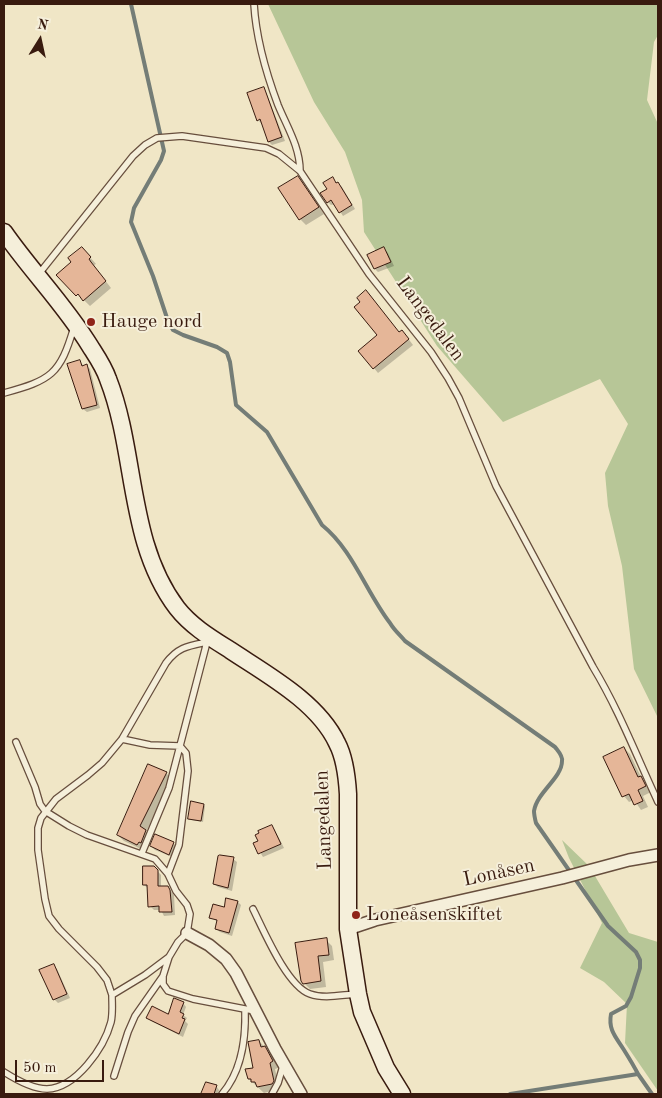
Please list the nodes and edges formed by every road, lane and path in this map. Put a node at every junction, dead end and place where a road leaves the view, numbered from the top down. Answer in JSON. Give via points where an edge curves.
{"nodes":[{"id":1,"x":254,"y":4,"type":"edge"},
{"id":2,"x":300,"y":171,"type":"junction"},
{"id":3,"x":4,"y":232,"type":"edge"},
{"id":4,"x":37,"y":275,"type":"junction"},
{"id":5,"x":76,"y":323,"type":"junction"},
{"id":6,"x":4,"y":393,"type":"edge"},
{"id":7,"x":209,"y":640,"type":"junction"},
{"id":8,"x":122,"y":739,"type":"junction"},
{"id":9,"x":16,"y":742,"type":"dead end"},
{"id":10,"x":180,"y":746,"type":"junction"},
{"id":11,"x":658,"y":802,"type":"edge"},
{"id":12,"x":46,"y":811,"type":"junction"},
{"id":13,"x":142,"y":853,"type":"junction"},
{"id":14,"x":658,"y":855,"type":"edge"},
{"id":15,"x":168,"y":874,"type":"junction"},
{"id":16,"x":253,"y":909,"type":"dead end"},
{"id":17,"x":348,"y":929,"type":"junction"},
{"id":18,"x":187,"y":934,"type":"junction"},
{"id":19,"x":169,"y":957,"type":"junction"},
{"id":20,"x":163,"y":976,"type":"junction"},
{"id":21,"x":358,"y":994,"type":"junction"},
{"id":22,"x":112,"y":995,"type":"junction"},
{"id":23,"x":250,"y":1010,"type":"junction"},
{"id":24,"x":283,"y":1064,"type":"junction"},
{"id":25,"x":4,"y":1072,"type":"edge"},
{"id":26,"x":114,"y":1076,"type":"dead end"},
{"id":27,"x":222,"y":1094,"type":"edge"},
{"id":28,"x":272,"y":1094,"type":"edge"},
{"id":29,"x":301,"y":1094,"type":"edge"},
{"id":30,"x":402,"y":1094,"type":"edge"}],
"edges":[{"from":1,"to":2,"type":"lane","via":[[263,58],[297,150]]},
{"from":2,"to":4,"type":"lane","name":"Langedalen","via":[[266,148],[182,136],[157,138],[133,156]]},
{"from":2,"to":11,"type":"lane","name":"Langedalen","via":[[369,274],[448,378],[496,486],[628,731]]},
{"from":3,"to":4,"type":"main road","name":"Langedalen"},
{"from":4,"to":5,"type":"main road","name":"Langedalen"},
{"from":5,"to":6,"type":"lane","via":[[67,351],[56,370],[32,385]]},
{"from":5,"to":7,"type":"main road","name":"Langedalen","via":[[106,372],[115,397],[150,558],[178,609]]},
{"from":7,"to":8,"type":"lane","via":[[173,653]]},
{"from":7,"to":10,"type":"lane"},
{"from":7,"to":17,"type":"main road","name":"Langedalen","via":[[303,701],[319,716],[338,743],[348,794]]},
{"from":8,"to":10,"type":"lane","via":[[150,745]]},
{"from":8,"to":12,"type":"lane","via":[[102,763],[56,799]]},
{"from":9,"to":12,"type":"lane","via":[[40,804]]},
{"from":10,"to":13,"type":"lane","via":[[164,803]]},
{"from":10,"to":15,"type":"lane","via":[[186,753],[188,771],[179,845]]},
{"from":12,"to":13,"type":"lane","via":[[69,826]]},
{"from":12,"to":22,"type":"lane","via":[[38,828],[38,850],[49,916],[97,967],[107,980]]},
{"from":13,"to":15,"type":"lane","via":[[155,859]]},
{"from":14,"to":17,"type":"street","name":"Lonåsen","via":[[374,920]]},
{"from":15,"to":18,"type":"lane","via":[[190,914]]},
{"from":16,"to":21,"type":"lane","via":[[290,977],[302,990],[317,996]]},
{"from":17,"to":21,"type":"main road","name":"Langedalen"},
{"from":18,"to":19,"type":"lane"},
{"from":18,"to":23,"type":"street","via":[[209,945],[226,959],[246,989]]},
{"from":19,"to":20,"type":"lane"},
{"from":19,"to":22,"type":"lane"},
{"from":20,"to":23,"type":"lane","via":[[163,984],[168,991]]},
{"from":20,"to":26,"type":"lane","via":[[142,1004],[128,1032]]},
{"from":21,"to":30,"type":"main road","name":"Langedalen","via":[[362,1012],[386,1068]]},
{"from":22,"to":25,"type":"lane","via":[[111,1022],[93,1056],[77,1076],[56,1088],[44,1089]]},
{"from":23,"to":24,"type":"street"},
{"from":23,"to":27,"type":"lane","via":[[232,1081]]},
{"from":24,"to":28,"type":"lane"},
{"from":24,"to":29,"type":"street"}]}
